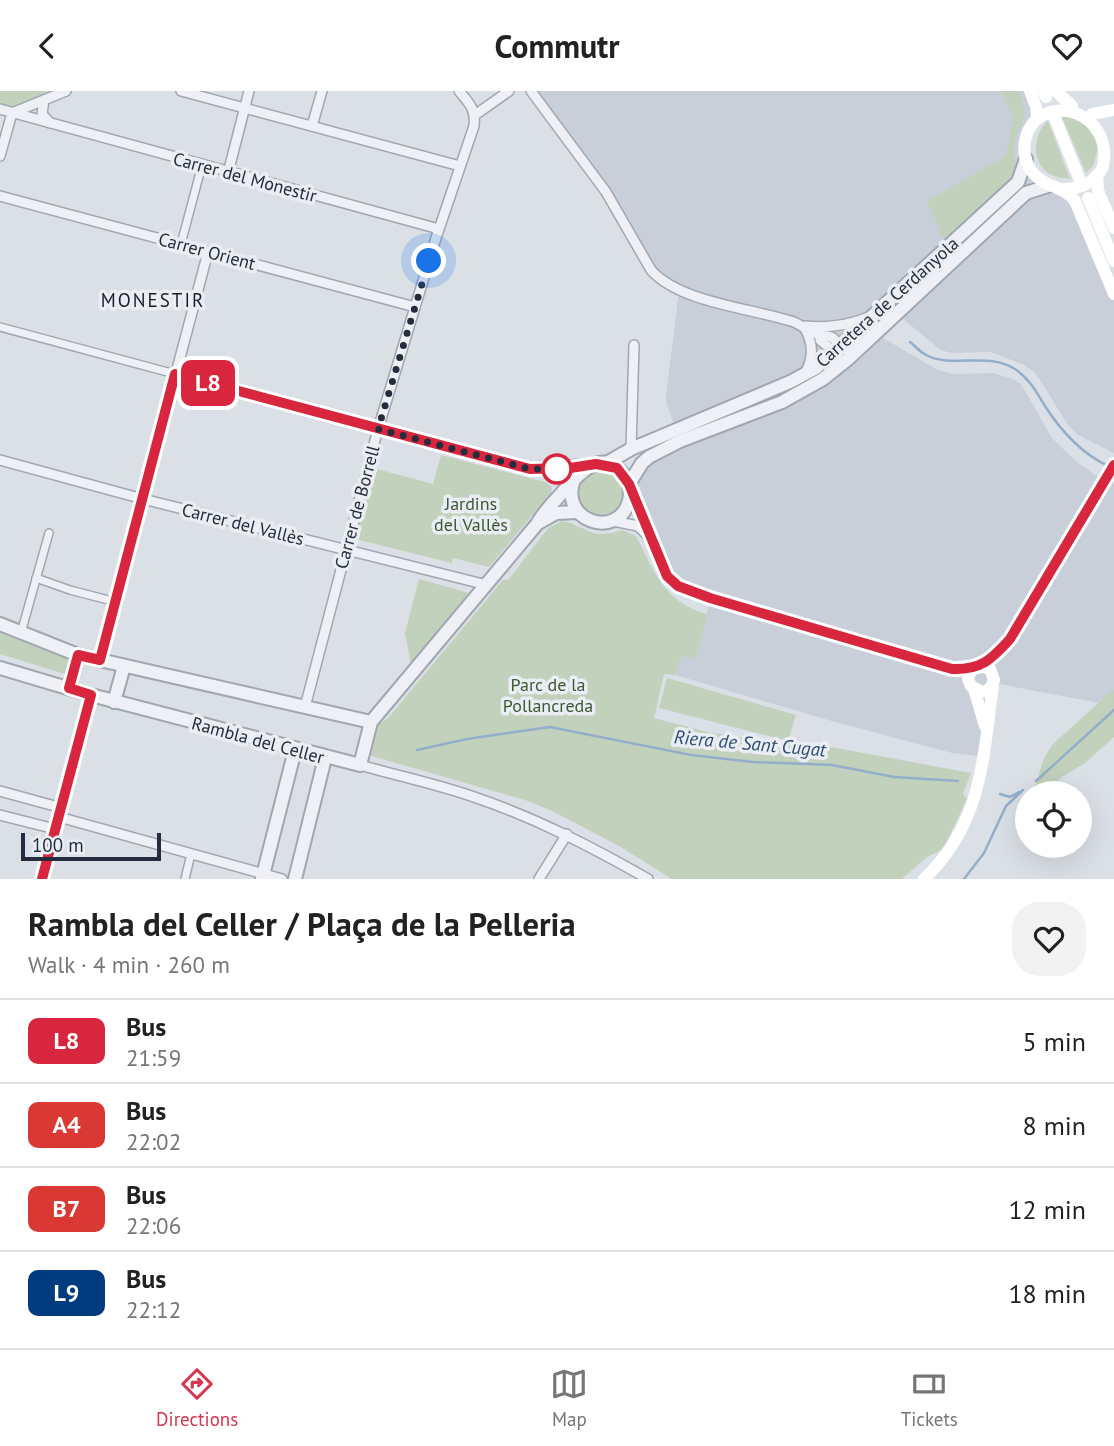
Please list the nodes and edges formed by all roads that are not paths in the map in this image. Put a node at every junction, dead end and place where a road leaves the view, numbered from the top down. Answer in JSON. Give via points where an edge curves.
{"nodes":[{"id":1,"x":181,"y":91,"type":"edge"},
{"id":2,"x":249,"y":91,"type":"edge"},
{"id":3,"x":322,"y":91,"type":"edge"},
{"id":4,"x":459,"y":91,"type":"edge"},
{"id":5,"x":509,"y":91,"type":"edge"},
{"id":6,"x":531,"y":91,"type":"edge"},
{"id":7,"x":1030,"y":91,"type":"edge"},
{"id":8,"x":60,"y":92,"type":"edge"},
{"id":9,"x":1048,"y":93,"type":"edge"},
{"id":10,"x":44,"y":100,"type":"junction"},
{"id":11,"x":1073,"y":106,"type":"junction"},
{"id":12,"x":244,"y":108,"type":"junction"},
{"id":13,"x":0,"y":110,"type":"edge"},
{"id":14,"x":1114,"y":110,"type":"edge"},
{"id":15,"x":474,"y":112,"type":"junction"},
{"id":16,"x":12,"y":113,"type":"junction"},
{"id":17,"x":1092,"y":114,"type":"junction"},
{"id":18,"x":1054,"y":116,"type":"dead end"},
{"id":19,"x":1037,"y":117,"type":"junction"},
{"id":20,"x":52,"y":124,"type":"junction"},
{"id":21,"x":313,"y":126,"type":"junction"},
{"id":22,"x":0,"y":156,"type":"edge"},
{"id":23,"x":1026,"y":159,"type":"junction"},
{"id":24,"x":201,"y":166,"type":"junction"},
{"id":25,"x":460,"y":166,"type":"junction"},
{"id":26,"x":228,"y":173,"type":"junction"},
{"id":27,"x":1097,"y":176,"type":"junction"},
{"id":28,"x":1079,"y":178,"type":"dead end"},
{"id":29,"x":1048,"y":186,"type":"junction"},
{"id":30,"x":1064,"y":190,"type":"junction"},
{"id":31,"x":0,"y":196,"type":"edge"},
{"id":32,"x":1088,"y":198,"type":"dead end"},
{"id":33,"x":1114,"y":228,"type":"edge"},
{"id":34,"x":439,"y":229,"type":"junction"},
{"id":35,"x":181,"y":244,"type":"junction"},
{"id":36,"x":208,"y":251,"type":"junction"},
{"id":37,"x":1114,"y":261,"type":"edge"},
{"id":38,"x":1114,"y":294,"type":"edge"},
{"id":39,"x":415,"y":307,"type":"junction"},
{"id":40,"x":883,"y":316,"type":"junction"},
{"id":41,"x":803,"y":326,"type":"junction"},
{"id":42,"x":0,"y":327,"type":"edge"},
{"id":43,"x":634,"y":345,"type":"dead end"},
{"id":44,"x":838,"y":349,"type":"junction"},
{"id":45,"x":175,"y":374,"type":"junction"},
{"id":46,"x":804,"y":375,"type":"junction"},
{"id":47,"x":816,"y":383,"type":"junction"},
{"id":48,"x":378,"y":429,"type":"junction"},
{"id":49,"x":631,"y":449,"type":"junction"},
{"id":50,"x":0,"y":460,"type":"edge"},
{"id":51,"x":605,"y":464,"type":"junction"},
{"id":52,"x":589,"y":466,"type":"junction"},
{"id":53,"x":1111,"y":471,"type":"edge"},
{"id":54,"x":575,"y":477,"type":"junction"},
{"id":55,"x":630,"y":487,"type":"junction"},
{"id":56,"x":143,"y":499,"type":"junction"},
{"id":57,"x":577,"y":512,"type":"junction"},
{"id":58,"x":611,"y":521,"type":"junction"},
{"id":59,"x":537,"y":524,"type":"junction"},
{"id":60,"x":49,"y":533,"type":"dead end"},
{"id":61,"x":651,"y":538,"type":"junction"},
{"id":62,"x":346,"y":550,"type":"junction"},
{"id":63,"x":36,"y":578,"type":"junction"},
{"id":64,"x":487,"y":585,"type":"junction"},
{"id":65,"x":116,"y":603,"type":"junction"},
{"id":66,"x":0,"y":624,"type":"edge"},
{"id":67,"x":21,"y":633,"type":"junction"},
{"id":68,"x":1010,"y":639,"type":"junction"},
{"id":69,"x":78,"y":655,"type":"junction"},
{"id":70,"x":100,"y":660,"type":"junction"},
{"id":71,"x":124,"y":666,"type":"junction"},
{"id":72,"x":978,"y":667,"type":"junction"},
{"id":73,"x":0,"y":668,"type":"edge"},
{"id":74,"x":941,"y":668,"type":"junction"},
{"id":75,"x":994,"y":683,"type":"junction"},
{"id":76,"x":972,"y":687,"type":"junction"},
{"id":77,"x":69,"y":688,"type":"junction"},
{"id":78,"x":91,"y":695,"type":"junction"},
{"id":79,"x":114,"y":702,"type":"junction"},
{"id":80,"x":305,"y":707,"type":"junction"},
{"id":81,"x":371,"y":722,"type":"junction"},
{"id":82,"x":986,"y":732,"type":"junction"},
{"id":83,"x":295,"y":750,"type":"junction"},
{"id":84,"x":325,"y":758,"type":"junction"},
{"id":85,"x":360,"y":765,"type":"junction"},
{"id":86,"x":0,"y":791,"type":"edge"},
{"id":87,"x":60,"y":813,"type":"junction"},
{"id":88,"x":0,"y":815,"type":"edge"},
{"id":89,"x":55,"y":829,"type":"junction"},
{"id":90,"x":567,"y":834,"type":"junction"},
{"id":91,"x":191,"y":854,"type":"junction"},
{"id":92,"x":262,"y":877,"type":"edge"},
{"id":93,"x":42,"y":879,"type":"edge"},
{"id":94,"x":185,"y":879,"type":"edge"},
{"id":95,"x":282,"y":879,"type":"edge"},
{"id":96,"x":295,"y":879,"type":"edge"},
{"id":97,"x":540,"y":879,"type":"edge"},
{"id":98,"x":648,"y":879,"type":"edge"},
{"id":99,"x":924,"y":879,"type":"edge"}],
"edges":[{"from":1,"to":12,"type":"street"},
{"from":2,"to":12,"type":"street"},
{"from":3,"to":21,"type":"street"},
{"from":4,"to":15,"type":"street"},
{"from":5,"to":15,"type":"street"},
{"from":6,"to":41,"type":"street","via":[[606,192],[659,279],[687,293]]},
{"from":7,"to":19,"type":"main road"},
{"from":8,"to":10,"type":"street"},
{"from":9,"to":11,"type":"main road"},
{"from":10,"to":16,"type":"street"},
{"from":10,"to":20,"type":"street","via":[[42,114]]},
{"from":11,"to":17,"type":"main road"},
{"from":11,"to":19,"type":"main road","via":[[1054,107]]},
{"from":12,"to":21,"type":"street"},
{"from":12,"to":26,"type":"street"},
{"from":13,"to":16,"type":"street","name":"Carrer del Monestir"},
{"from":14,"to":17,"type":"main road"},
{"from":15,"to":25,"type":"street","name":"Carrer de Borrell"},
{"from":16,"to":20,"type":"street","name":"Carrer del Monestir"},
{"from":16,"to":22,"type":"street"},
{"from":17,"to":27,"type":"main road","via":[[1109,134],[1107,155]]},
{"from":18,"to":28,"type":"main road"},
{"from":19,"to":23,"type":"main road","via":[[1026,135]]},
{"from":20,"to":24,"type":"street","name":"Carrer del Monestir"},
{"from":21,"to":25,"type":"street"},
{"from":23,"to":29,"type":"main road","via":[[1035,176]]},
{"from":23,"to":40,"type":"street","name":"Carretera de Cerdanyola","via":[[1018,182]]},
{"from":24,"to":26,"type":"street","name":"Carrer del Monestir"},
{"from":24,"to":35,"type":"street"},
{"from":25,"to":34,"type":"street","name":"Carrer de Borrell"},
{"from":26,"to":34,"type":"street","name":"Carrer del Monestir"},
{"from":27,"to":30,"type":"main road","via":[[1079,188]]},
{"from":27,"to":33,"type":"main road","via":[[1098,191]]},
{"from":29,"to":30,"type":"main road"},
{"from":29,"to":40,"type":"street","name":"Carretera de Cerdanyola","via":[[1026,193]]},
{"from":30,"to":38,"type":"main road","via":[[1075,201]]},
{"from":31,"to":35,"type":"street","name":"Carrer Orient"},
{"from":32,"to":37,"type":"main road"},
{"from":34,"to":39,"type":"street","name":"Carrer de Borrell"},
{"from":35,"to":36,"type":"street","name":"Carrer Orient"},
{"from":36,"to":39,"type":"street","name":"Carrer Orient"},
{"from":36,"to":45,"type":"street"},
{"from":39,"to":48,"type":"street","name":"Carrer de Borrell"},
{"from":40,"to":41,"type":"street","via":[[831,327]]},
{"from":40,"to":44,"type":"street","name":"Carretera de Cerdanyola"},
{"from":40,"to":47,"type":"street","name":"Carretera de Cerdanyola","via":[[848,359]]},
{"from":41,"to":44,"type":"street","via":[[820,335],[832,350]]},
{"from":41,"to":46,"type":"street","via":[[812,352]]},
{"from":42,"to":45,"type":"street"},
{"from":43,"to":49,"type":"street"},
{"from":44,"to":46,"type":"street","name":"Carretera de Cerdanyola"},
{"from":44,"to":47,"type":"street","via":[[837,361]]},
{"from":45,"to":48,"type":"street"},
{"from":45,"to":56,"type":"street"},
{"from":46,"to":49,"type":"street","name":"Carretera de Cerdanyola"},
{"from":47,"to":55,"type":"street","name":"Carretera de Cerdanyola","via":[[782,402],[660,450],[642,463]]},
{"from":48,"to":52,"type":"street","via":[[530,469]]},
{"from":48,"to":62,"type":"street","name":"Carrer de Borrell"},
{"from":49,"to":51,"type":"street","name":"Carretera de Cerdanyola"},
{"from":50,"to":56,"type":"street","name":"Carrer del Vallès"},
{"from":51,"to":52,"type":"street"},
{"from":51,"to":55,"type":"street","via":[[617,468]]},
{"from":52,"to":54,"type":"street"},
{"from":53,"to":68,"type":"main road"},
{"from":54,"to":57,"type":"street","via":[[570,495]]},
{"from":54,"to":59,"type":"street"},
{"from":55,"to":58,"type":"street","via":[[626,508]]},
{"from":55,"to":61,"type":"street"},
{"from":56,"to":62,"type":"street","name":"Carrer del Vallès"},
{"from":56,"to":65,"type":"street"},
{"from":57,"to":58,"type":"street","via":[[593,522]]},
{"from":57,"to":59,"type":"street","via":[[556,513]]},
{"from":58,"to":61,"type":"street","via":[[638,526]]},
{"from":59,"to":64,"type":"street"},
{"from":60,"to":63,"type":"street"},
{"from":61,"to":74,"type":"street","via":[[667,576],[688,591]]},
{"from":62,"to":64,"type":"street","name":"Carrer del Vallès"},
{"from":62,"to":80,"type":"street","name":"Carrer de Borrell"},
{"from":63,"to":65,"type":"street"},
{"from":63,"to":67,"type":"street"},
{"from":64,"to":81,"type":"street"},
{"from":65,"to":70,"type":"street"},
{"from":66,"to":67,"type":"street"},
{"from":67,"to":69,"type":"street"},
{"from":68,"to":72,"type":"main road"},
{"from":68,"to":75,"type":"main road"},
{"from":69,"to":70,"type":"street"},
{"from":69,"to":77,"type":"street"},
{"from":70,"to":71,"type":"street"},
{"from":71,"to":79,"type":"street"},
{"from":71,"to":80,"type":"street"},
{"from":72,"to":74,"type":"street"},
{"from":72,"to":75,"type":"main road","via":[[990,669]]},
{"from":72,"to":76,"type":"main road","via":[[969,675]]},
{"from":73,"to":77,"type":"street","name":"Rambla del Celler"},
{"from":74,"to":76,"type":"street"},
{"from":75,"to":76,"type":"main road","via":[[986,691]]},
{"from":75,"to":82,"type":"main road"},
{"from":76,"to":82,"type":"main road"},
{"from":77,"to":78,"type":"street","name":"Rambla del Celler"},
{"from":78,"to":79,"type":"street","name":"Rambla del Celler"},
{"from":78,"to":87,"type":"street"},
{"from":79,"to":83,"type":"street","name":"Rambla del Celler"},
{"from":80,"to":81,"type":"street"},
{"from":81,"to":85,"type":"street"},
{"from":82,"to":99,"type":"main road","via":[[983,772],[972,809],[954,843]]},
{"from":83,"to":84,"type":"street","name":"Rambla del Celler"},
{"from":83,"to":92,"type":"street"},
{"from":84,"to":85,"type":"street","name":"Rambla del Celler"},
{"from":84,"to":96,"type":"street"},
{"from":85,"to":90,"type":"street","via":[[472,796]]},
{"from":86,"to":87,"type":"street"},
{"from":87,"to":89,"type":"street"},
{"from":87,"to":91,"type":"street"},
{"from":88,"to":89,"type":"street"},
{"from":89,"to":93,"type":"street"},
{"from":90,"to":97,"type":"street"},
{"from":90,"to":98,"type":"street"},
{"from":91,"to":92,"type":"street"},
{"from":91,"to":94,"type":"street"},
{"from":92,"to":95,"type":"street"}]}
